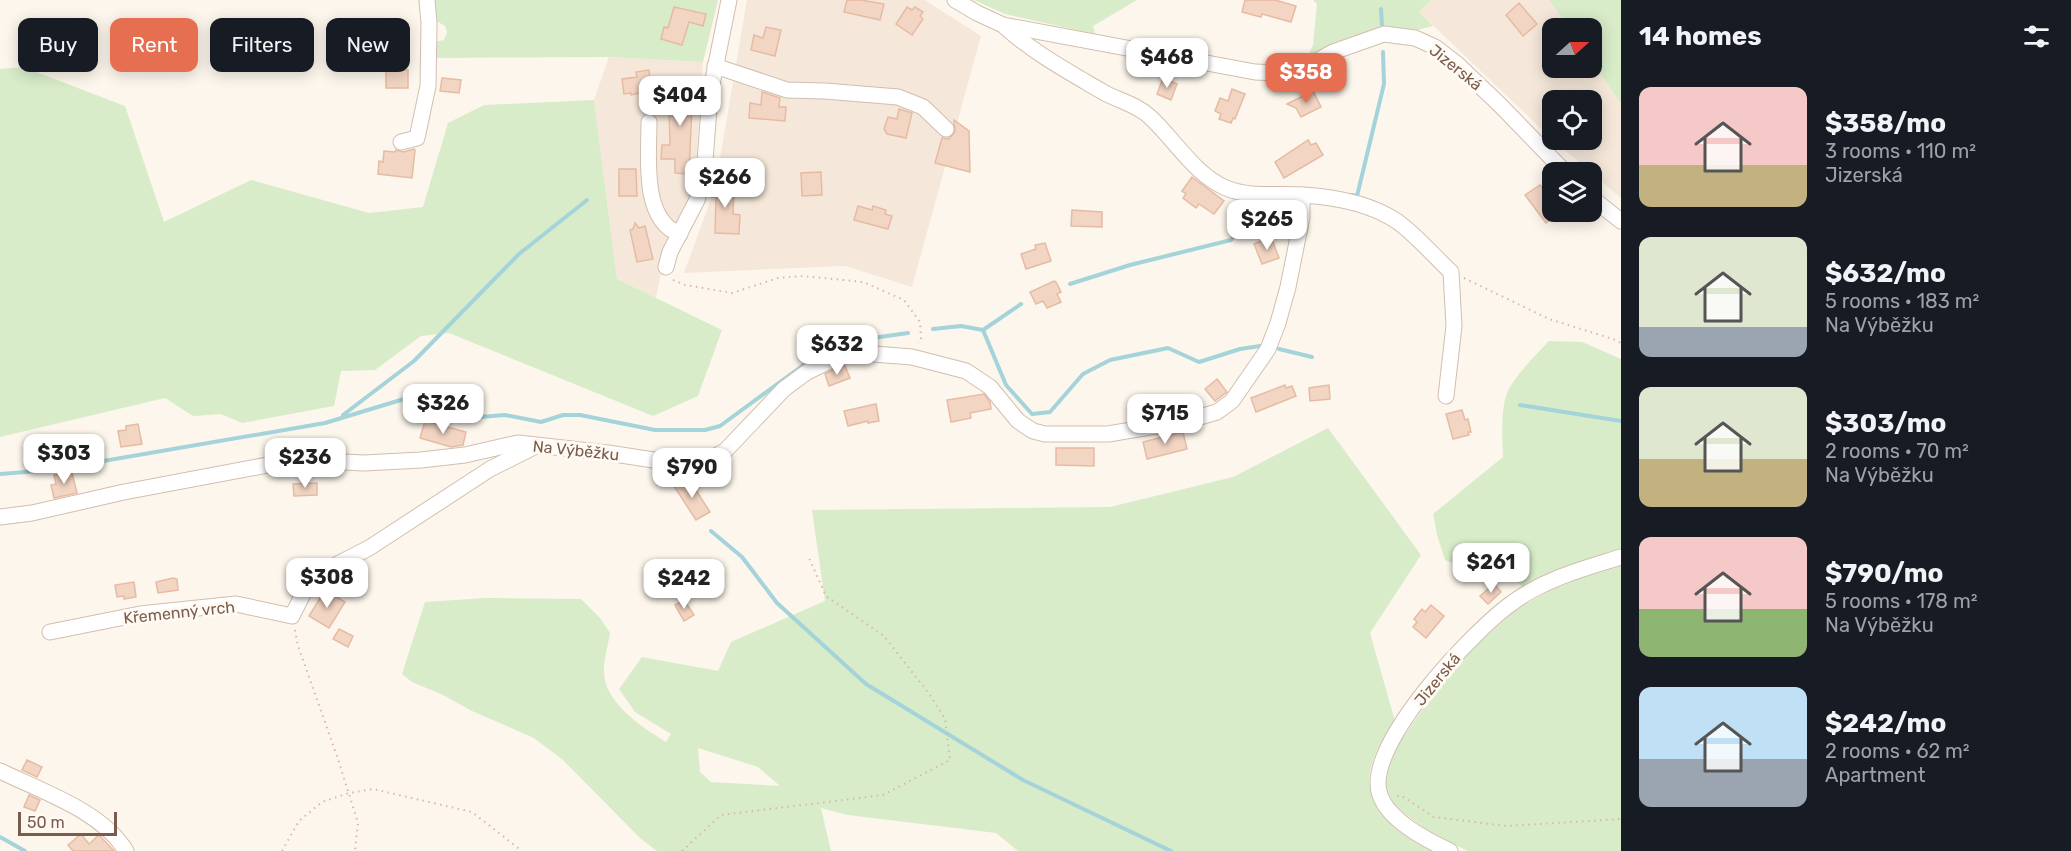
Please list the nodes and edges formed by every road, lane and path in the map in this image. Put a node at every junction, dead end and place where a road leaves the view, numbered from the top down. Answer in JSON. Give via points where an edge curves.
{"nodes":[{"id":1,"x":427,"y":0,"type":"edge"},
{"id":2,"x":729,"y":0,"type":"edge"},
{"id":3,"x":955,"y":0,"type":"edge"},
{"id":4,"x":1002,"y":25,"type":"junction"},
{"id":5,"x":715,"y":66,"type":"junction"},
{"id":6,"x":649,"y":122,"type":"dead end"},
{"id":7,"x":946,"y":129,"type":"dead end"},
{"id":8,"x":401,"y":142,"type":"dead end"},
{"id":9,"x":1555,"y":162,"type":"edge"},
{"id":10,"x":1302,"y":195,"type":"junction"},
{"id":11,"x":1602,"y":206,"type":"edge"},
{"id":12,"x":1621,"y":221,"type":"edge"},
{"id":13,"x":680,"y":234,"type":"junction"},
{"id":14,"x":666,"y":267,"type":"joint"},
{"id":15,"x":1451,"y":272,"type":"junction"},
{"id":16,"x":1621,"y":344,"type":"edge"},
{"id":17,"x":912,"y":357,"type":"junction"},
{"id":18,"x":1446,"y":396,"type":"dead end"},
{"id":19,"x":537,"y":446,"type":"junction"},
{"id":20,"x":0,"y":517,"type":"edge"},
{"id":21,"x":1621,"y":557,"type":"edge"},
{"id":22,"x":809,"y":558,"type":"dead end"},
{"id":23,"x":292,"y":616,"type":"junction"},
{"id":24,"x":50,"y":632,"type":"dead end"},
{"id":25,"x":0,"y":771,"type":"edge"},
{"id":26,"x":349,"y":793,"type":"junction"},
{"id":27,"x":1380,"y":797,"type":"junction"},
{"id":28,"x":1621,"y":819,"type":"edge"},
{"id":29,"x":126,"y":851,"type":"edge"},
{"id":30,"x":282,"y":851,"type":"edge"},
{"id":31,"x":356,"y":851,"type":"edge"},
{"id":32,"x":522,"y":851,"type":"edge"},
{"id":33,"x":682,"y":851,"type":"edge"},
{"id":34,"x":1450,"y":851,"type":"edge"}],
"edges":[{"from":1,"to":8,"type":"street","via":[[426,99],[417,138]]},
{"from":2,"to":5,"type":"street"},
{"from":3,"to":4,"type":"street","name":"Jizerská"},
{"from":4,"to":9,"type":"street","name":"Jizerská","via":[[1255,72],[1279,73],[1308,66],[1333,52],[1384,34],[1415,38],[1457,64]]},
{"from":4,"to":10,"type":"street","name":"Jizerská","via":[[1022,42],[1105,93],[1138,107],[1217,183],[1241,193]]},
{"from":5,"to":7,"type":"street","via":[[787,90],[898,97],[923,107]]},
{"from":5,"to":13,"type":"street","via":[[704,175]]},
{"from":6,"to":13,"type":"street","via":[[649,175],[655,210],[670,231]]},
{"from":10,"to":15,"type":"street","via":[[1377,211],[1398,222]]},
{"from":10,"to":17,"type":"street","name":"Na Výběžku","via":[[1302,217],[1274,336],[1246,382],[1217,412],[1108,434],[1045,434],[1018,421],[994,392],[966,371]]},
{"from":11,"to":12,"type":"street"},
{"from":13,"to":14,"type":"street"},
{"from":14,"to":17,"type":"path","via":[[669,276],[685,285],[732,293],[778,278],[803,276],[863,282],[904,300],[920,322],[921,338]]},
{"from":15,"to":16,"type":"path","via":[[1549,319]]},
{"from":15,"to":18,"type":"street","via":[[1454,326]]},
{"from":17,"to":19,"type":"street","name":"Na Výběžku","via":[[861,353],[822,364],[784,389],[725,451],[706,461],[673,463]]},
{"from":19,"to":20,"type":"street","name":"Na Výběžku","via":[[518,443],[421,460],[278,463]]},
{"from":19,"to":23,"type":"street","via":[[490,469],[369,548],[326,570],[308,584]]},
{"from":21,"to":27,"type":"street","name":"Jizerská","via":[[1558,577],[1512,602],[1464,646],[1435,677],[1387,747],[1377,783]]},
{"from":22,"to":33,"type":"path","via":[[826,596],[884,636],[930,694],[945,719],[950,760],[884,795],[721,815]]},
{"from":23,"to":24,"type":"street","name":"Křemenný vrch","via":[[236,604],[140,614]]},
{"from":23,"to":26,"type":"path","via":[[298,646]]},
{"from":25,"to":29,"type":"street","via":[[89,815],[112,832]]},
{"from":26,"to":30,"type":"path","via":[[333,797],[309,812],[299,821]]},
{"from":26,"to":31,"type":"path","via":[[358,824]]},
{"from":26,"to":32,"type":"path","via":[[373,789],[472,812]]},
{"from":27,"to":28,"type":"path","via":[[1402,796],[1434,817],[1507,826]]},
{"from":27,"to":34,"type":"street","via":[[1391,813],[1427,840]]}]}
